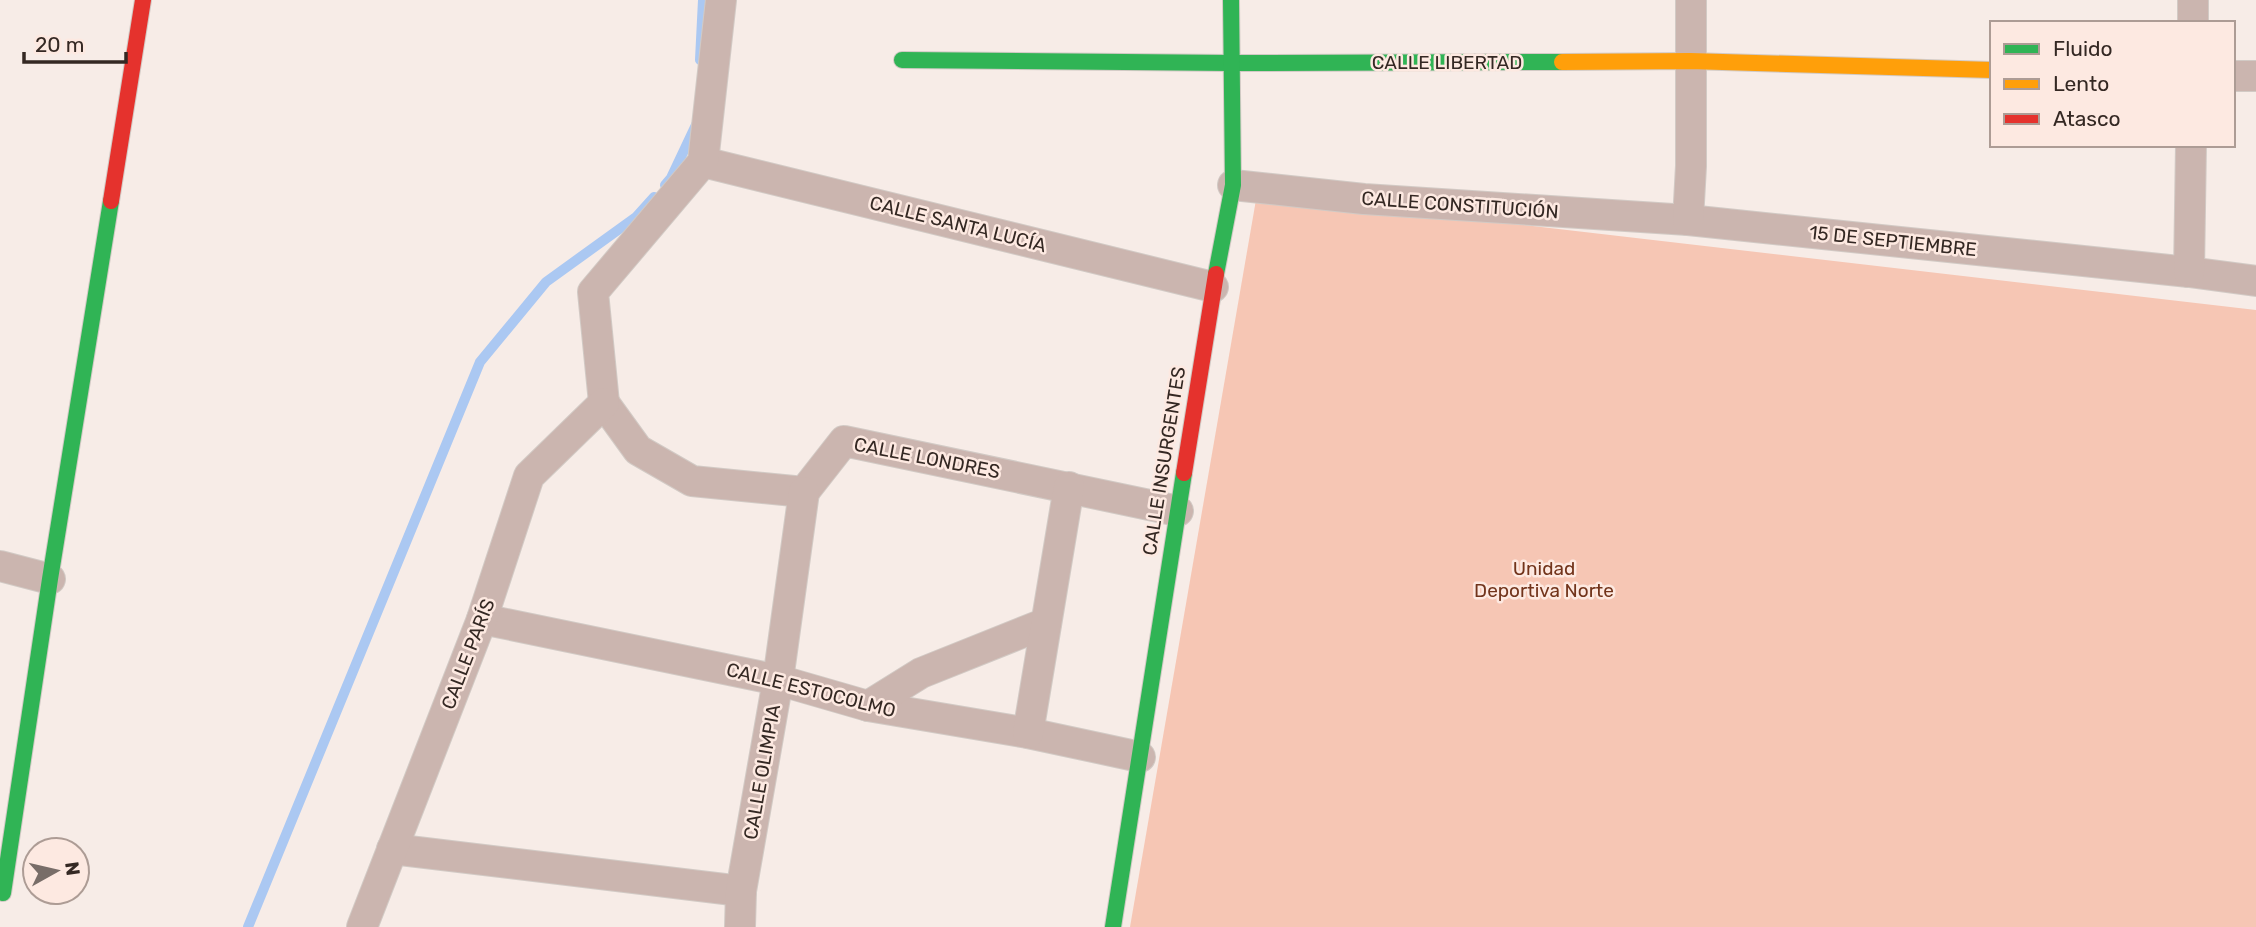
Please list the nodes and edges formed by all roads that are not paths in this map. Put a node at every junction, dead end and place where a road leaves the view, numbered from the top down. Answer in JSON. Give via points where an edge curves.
{"nodes":[{"id":1,"x":143,"y":0,"type":"edge"},
{"id":2,"x":721,"y":0,"type":"edge"},
{"id":3,"x":1231,"y":0,"type":"edge"},
{"id":4,"x":1691,"y":0,"type":"edge"},
{"id":5,"x":2193,"y":0,"type":"edge"},
{"id":6,"x":2193,"y":21,"type":"edge"},
{"id":7,"x":902,"y":60,"type":"dead end"},
{"id":8,"x":1690,"y":61,"type":"junction"},
{"id":9,"x":1232,"y":63,"type":"junction"},
{"id":10,"x":1990,"y":70,"type":"edge"},
{"id":11,"x":2235,"y":76,"type":"edge"},
{"id":12,"x":2256,"y":76,"type":"edge"},
{"id":13,"x":2191,"y":147,"type":"edge"},
{"id":14,"x":703,"y":162,"type":"junction"},
{"id":15,"x":1233,"y":185,"type":"junction"},
{"id":16,"x":1688,"y":220,"type":"junction"},
{"id":17,"x":2189,"y":272,"type":"junction"},
{"id":18,"x":2256,"y":281,"type":"edge"},
{"id":19,"x":1213,"y":287,"type":"junction"},
{"id":20,"x":604,"y":403,"type":"junction"},
{"id":21,"x":1069,"y":487,"type":"junction"},
{"id":22,"x":804,"y":492,"type":"junction"},
{"id":23,"x":1178,"y":511,"type":"junction"},
{"id":24,"x":0,"y":566,"type":"edge"},
{"id":25,"x":50,"y":579,"type":"junction"},
{"id":26,"x":482,"y":619,"type":"junction"},
{"id":27,"x":1046,"y":624,"type":"junction"},
{"id":28,"x":778,"y":680,"type":"junction"},
{"id":29,"x":868,"y":706,"type":"junction"},
{"id":30,"x":1028,"y":733,"type":"junction"},
{"id":31,"x":1140,"y":757,"type":"junction"},
{"id":32,"x":392,"y":849,"type":"junction"},
{"id":33,"x":741,"y":891,"type":"junction"},
{"id":34,"x":3,"y":893,"type":"dead end"},
{"id":35,"x":362,"y":927,"type":"edge"},
{"id":36,"x":740,"y":927,"type":"edge"},
{"id":37,"x":1113,"y":927,"type":"edge"}],
"edges":[{"from":1,"to":25,"type":"street"},
{"from":2,"to":14,"type":"street"},
{"from":3,"to":9,"type":"street","name":"CALLE INSURGENTES"},
{"from":4,"to":8,"type":"street"},
{"from":5,"to":6,"type":"street"},
{"from":7,"to":9,"type":"street","name":"CALLE LIBERTAD"},
{"from":8,"to":9,"type":"street","name":"CALLE LIBERTAD"},
{"from":8,"to":10,"type":"street","name":"CALLE LIBERTAD"},
{"from":8,"to":16,"type":"street"},
{"from":9,"to":15,"type":"street","name":"CALLE INSURGENTES"},
{"from":11,"to":12,"type":"street"},
{"from":13,"to":17,"type":"street"},
{"from":14,"to":19,"type":"street","name":"CALLE SANTA LUCÍA"},
{"from":14,"to":20,"type":"street","via":[[593,292]]},
{"from":15,"to":16,"type":"street","name":"CALLE CONSTITUCIÓN","via":[[1364,199]]},
{"from":15,"to":19,"type":"street","name":"CALLE INSURGENTES"},
{"from":16,"to":17,"type":"street","name":"15 DE SEPTIEMBRE"},
{"from":17,"to":18,"type":"street","name":"15 DE SEPTIEMBRE"},
{"from":19,"to":23,"type":"street","name":"CALLE INSURGENTES"},
{"from":20,"to":22,"type":"street","via":[[638,450],[692,481]]},
{"from":20,"to":26,"type":"street","name":"CALLE PARÍS","via":[[529,476]]},
{"from":21,"to":22,"type":"street","name":"CALLE LONDRES","via":[[844,441]]},
{"from":21,"to":23,"type":"street","name":"CALLE LONDRES"},
{"from":21,"to":27,"type":"street"},
{"from":22,"to":28,"type":"street","name":"CALLE OLIMPIA"},
{"from":23,"to":31,"type":"street","name":"CALLE INSURGENTES"},
{"from":24,"to":25,"type":"street"},
{"from":25,"to":34,"type":"street"},
{"from":26,"to":28,"type":"street","name":"CALLE ESTOCOLMO"},
{"from":26,"to":32,"type":"street","name":"CALLE PARÍS"},
{"from":27,"to":29,"type":"street","via":[[921,673]]},
{"from":27,"to":30,"type":"street"},
{"from":28,"to":29,"type":"street","name":"CALLE ESTOCOLMO"},
{"from":28,"to":33,"type":"street","name":"CALLE OLIMPIA"},
{"from":29,"to":30,"type":"street","name":"CALLE ESTOCOLMO"},
{"from":30,"to":31,"type":"street","name":"CALLE ESTOCOLMO"},
{"from":31,"to":37,"type":"street","name":"CALLE INSURGENTES"},
{"from":32,"to":33,"type":"street"},
{"from":32,"to":35,"type":"street","name":"CALLE PARÍS"},
{"from":33,"to":36,"type":"street","name":"CALLE OLIMPIA"}]}
